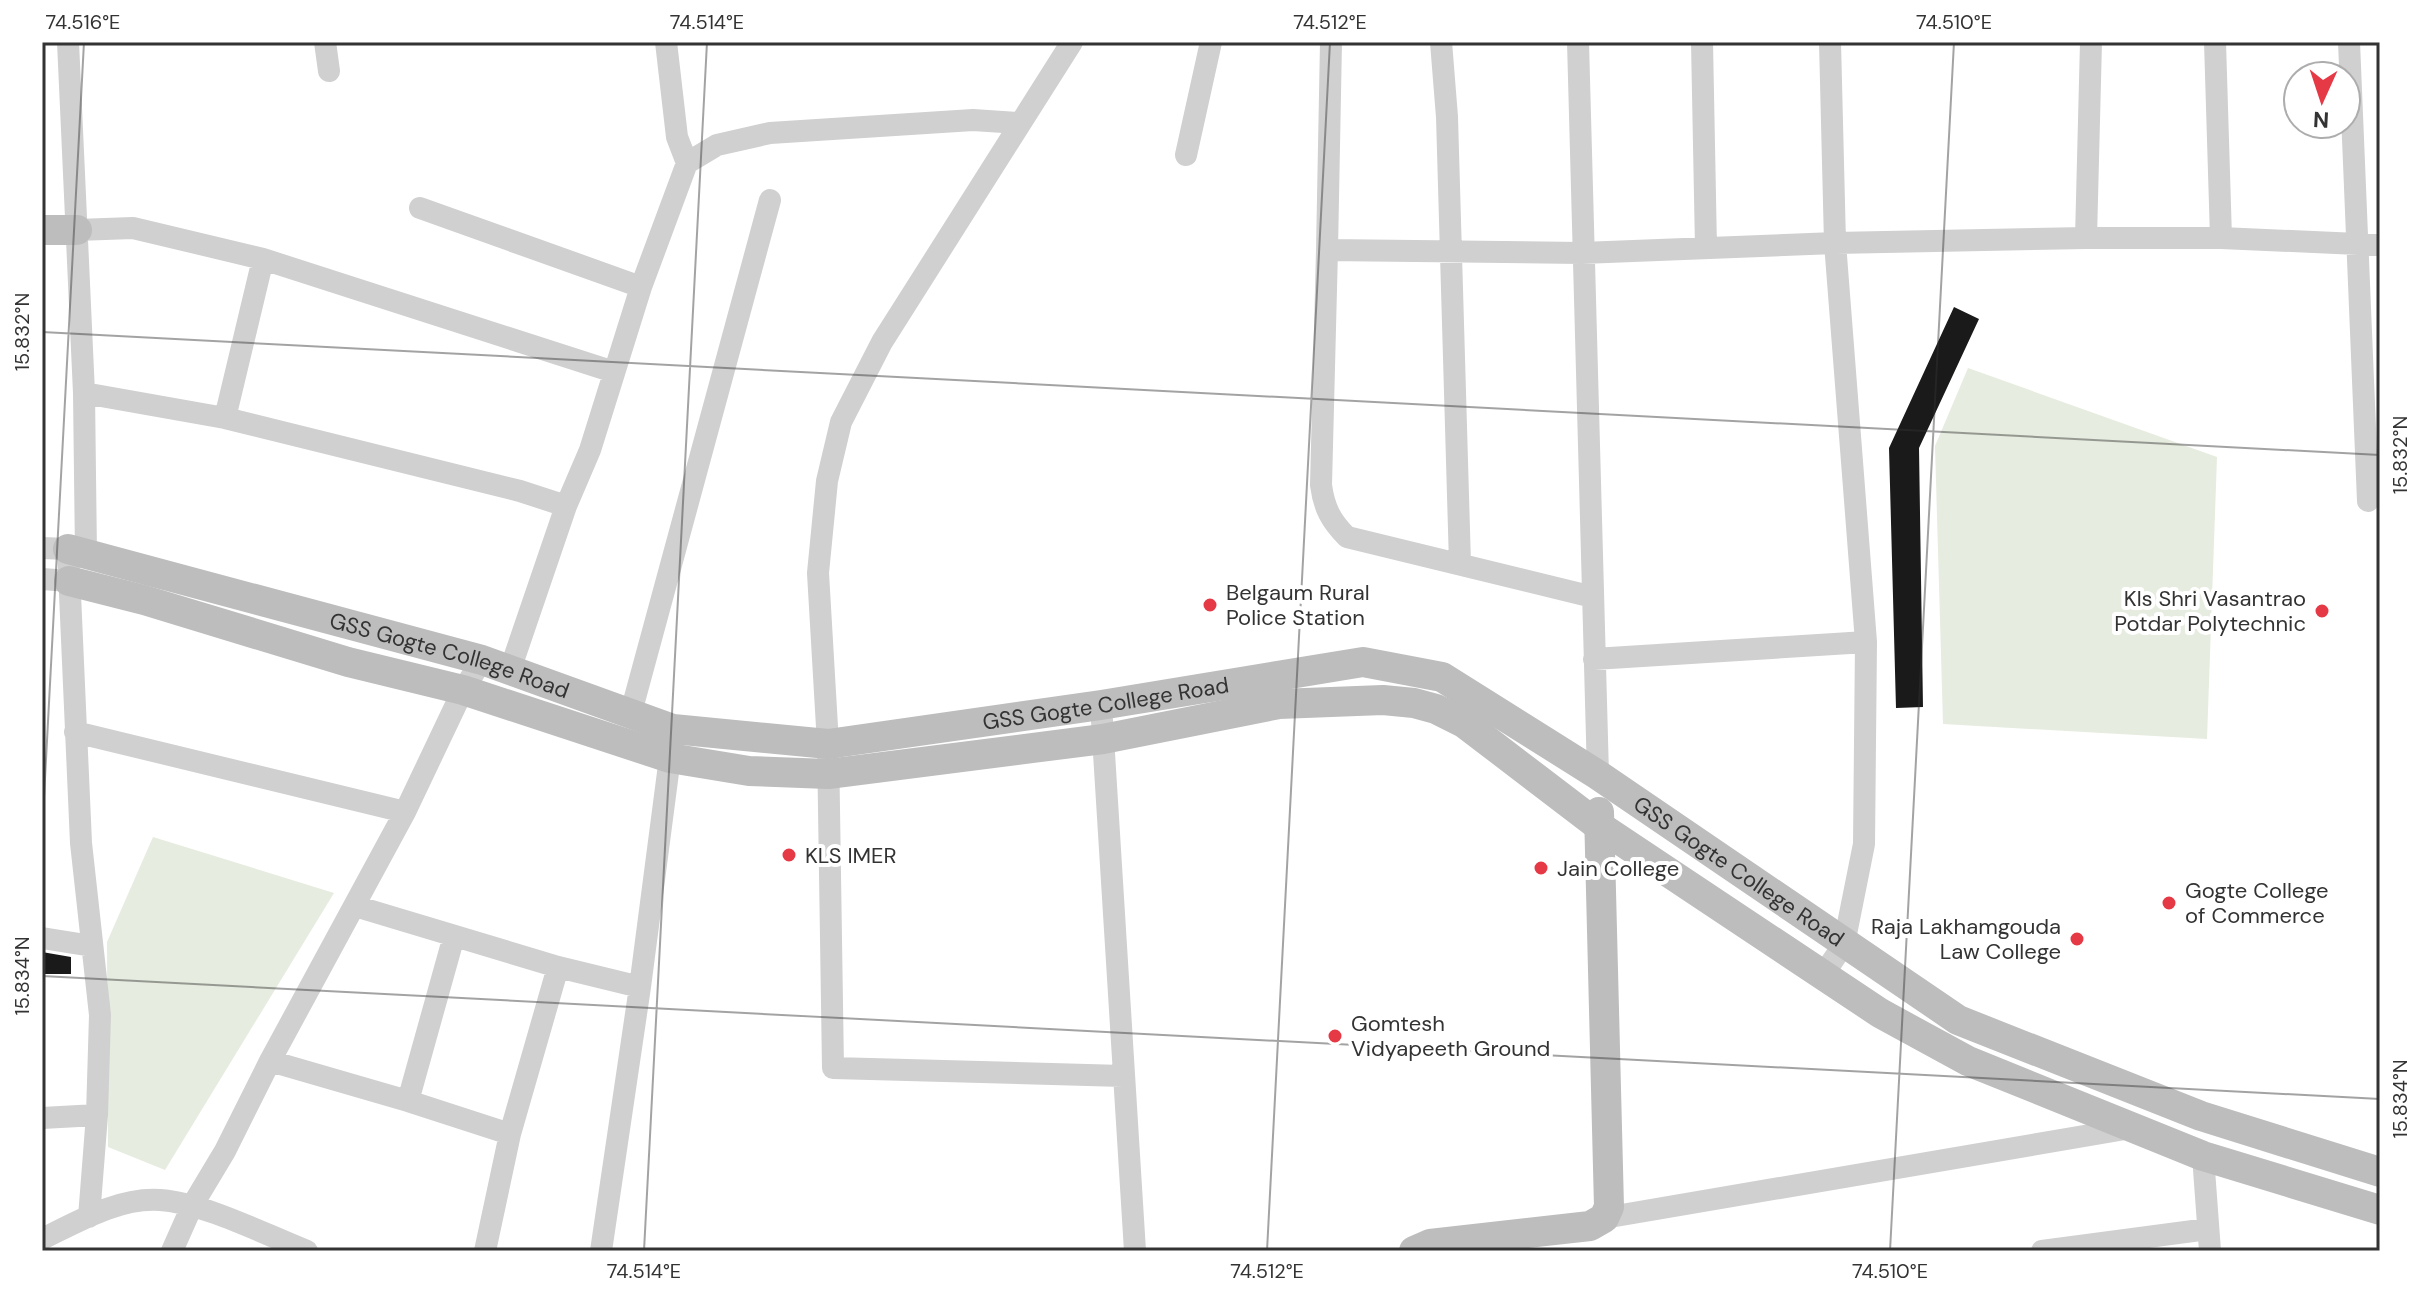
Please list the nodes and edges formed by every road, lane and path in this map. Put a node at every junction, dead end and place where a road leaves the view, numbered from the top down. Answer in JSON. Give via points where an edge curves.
{"nodes":[{"id":1,"x":68,"y":42,"type":"edge"},
{"id":2,"x":325,"y":42,"type":"edge"},
{"id":3,"x":666,"y":42,"type":"edge"},
{"id":4,"x":1072,"y":42,"type":"edge"},
{"id":5,"x":1211,"y":42,"type":"edge"},
{"id":6,"x":1331,"y":42,"type":"edge"},
{"id":7,"x":1441,"y":42,"type":"edge"},
{"id":8,"x":1578,"y":42,"type":"edge"},
{"id":9,"x":1702,"y":42,"type":"edge"},
{"id":10,"x":1830,"y":42,"type":"edge"},
{"id":11,"x":2091,"y":42,"type":"edge"},
{"id":12,"x":2215,"y":42,"type":"edge"},
{"id":13,"x":2349,"y":42,"type":"edge"},
{"id":14,"x":329,"y":71,"type":"dead end"},
{"id":15,"x":1019,"y":123,"type":"junction"},
{"id":16,"x":1186,"y":155,"type":"dead end"},
{"id":17,"x":687,"y":163,"type":"junction"},
{"id":18,"x":770,"y":200,"type":"dead end"},
{"id":19,"x":420,"y":208,"type":"dead end"},
{"id":20,"x":42,"y":230,"type":"edge"},
{"id":21,"x":77,"y":230,"type":"junction"},
{"id":22,"x":2086,"y":238,"type":"junction"},
{"id":23,"x":2221,"y":238,"type":"junction"},
{"id":24,"x":1835,"y":243,"type":"junction"},
{"id":25,"x":2356,"y":245,"type":"junction"},
{"id":26,"x":2380,"y":245,"type":"edge"},
{"id":27,"x":1706,"y":248,"type":"junction"},
{"id":28,"x":1327,"y":250,"type":"junction"},
{"id":29,"x":1582,"y":253,"type":"junction"},
{"id":30,"x":1450,"y":254,"type":"junction"},
{"id":31,"x":263,"y":259,"type":"junction"},
{"id":32,"x":641,"y":287,"type":"junction"},
{"id":33,"x":614,"y":372,"type":"junction"},
{"id":34,"x":84,"y":393,"type":"junction"},
{"id":35,"x":225,"y":418,"type":"junction"},
{"id":36,"x":2368,"y":501,"type":"dead end"},
{"id":37,"x":566,"y":506,"type":"junction"},
{"id":38,"x":65,"y":551,"type":"edge"},
{"id":39,"x":1460,"y":564,"type":"junction"},
{"id":40,"x":56,"y":580,"type":"edge"},
{"id":41,"x":1593,"y":597,"type":"junction"},
{"id":42,"x":1866,"y":642,"type":"junction"},
{"id":43,"x":1594,"y":659,"type":"junction"},
{"id":44,"x":496,"y":665,"type":"junction"},
{"id":45,"x":1323,"y":669,"type":"junction"},
{"id":46,"x":463,"y":690,"type":"junction"},
{"id":47,"x":1327,"y":702,"type":"junction"},
{"id":48,"x":1101,"y":705,"type":"junction"},
{"id":49,"x":630,"y":716,"type":"junction"},
{"id":50,"x":75,"y":732,"type":"junction"},
{"id":51,"x":1103,"y":739,"type":"junction"},
{"id":52,"x":672,"y":744,"type":"junction"},
{"id":53,"x":828,"y":744,"type":"junction"},
{"id":54,"x":828,"y":774,"type":"junction"},
{"id":55,"x":1598,"y":775,"type":"junction"},
{"id":56,"x":405,"y":812,"type":"junction"},
{"id":57,"x":1599,"y":826,"type":"junction"},
{"id":58,"x":355,"y":906,"type":"junction"},
{"id":59,"x":454,"y":936,"type":"junction"},
{"id":60,"x":42,"y":938,"type":"edge"},
{"id":61,"x":1844,"y":944,"type":"junction"},
{"id":62,"x":92,"y":946,"type":"junction"},
{"id":63,"x":558,"y":967,"type":"junction"},
{"id":64,"x":1823,"y":975,"type":"junction"},
{"id":65,"x":640,"y":987,"type":"junction"},
{"id":66,"x":270,"y":1061,"type":"junction"},
{"id":67,"x":1123,"y":1076,"type":"junction"},
{"id":68,"x":408,"y":1101,"type":"junction"},
{"id":69,"x":97,"y":1115,"type":"junction"},
{"id":70,"x":42,"y":1118,"type":"edge"},
{"id":71,"x":2137,"y":1127,"type":"junction"},
{"id":72,"x":510,"y":1134,"type":"junction"},
{"id":73,"x":2203,"y":1156,"type":"junction"},
{"id":74,"x":2380,"y":1172,"type":"edge"},
{"id":75,"x":192,"y":1206,"type":"junction"},
{"id":76,"x":2380,"y":1210,"type":"edge"},
{"id":77,"x":89,"y":1217,"type":"junction"},
{"id":78,"x":1604,"y":1218,"type":"junction"},
{"id":79,"x":42,"y":1239,"type":"edge"},
{"id":80,"x":2209,"y":1240,"type":"edge"},
{"id":81,"x":172,"y":1251,"type":"edge"},
{"id":82,"x":307,"y":1251,"type":"edge"},
{"id":83,"x":485,"y":1251,"type":"edge"},
{"id":84,"x":601,"y":1251,"type":"edge"},
{"id":85,"x":1135,"y":1251,"type":"edge"},
{"id":86,"x":1414,"y":1251,"type":"edge"},
{"id":87,"x":2042,"y":1251,"type":"edge"}],
"edges":[{"from":1,"to":21,"type":"street"},
{"from":2,"to":14,"type":"street"},
{"from":3,"to":17,"type":"street","via":[[677,137]]},
{"from":4,"to":15,"type":"street"},
{"from":5,"to":16,"type":"street"},
{"from":6,"to":28,"type":"street"},
{"from":7,"to":30,"type":"street"},
{"from":8,"to":29,"type":"street"},
{"from":9,"to":27,"type":"street"},
{"from":10,"to":24,"type":"street"},
{"from":11,"to":22,"type":"street"},
{"from":12,"to":23,"type":"street"},
{"from":13,"to":25,"type":"street"},
{"from":15,"to":17,"type":"street","via":[[973,120],[770,133],[717,145]]},
{"from":15,"to":53,"type":"street","via":[[882,342],[841,422],[827,481],[818,573]]},
{"from":17,"to":32,"type":"street"},
{"from":18,"to":49,"type":"street"},
{"from":19,"to":32,"type":"street"},
{"from":20,"to":21,"type":"main road"},
{"from":21,"to":31,"type":"street","via":[[133,228]]},
{"from":21,"to":34,"type":"street"},
{"from":22,"to":23,"type":"street"},
{"from":22,"to":24,"type":"street"},
{"from":23,"to":25,"type":"street"},
{"from":24,"to":27,"type":"street"},
{"from":24,"to":42,"type":"street"},
{"from":25,"to":26,"type":"street"},
{"from":25,"to":36,"type":"street"},
{"from":27,"to":29,"type":"street"},
{"from":28,"to":30,"type":"street"},
{"from":28,"to":39,"type":"street","via":[[1321,485],[1331,521],[1347,537]]},
{"from":29,"to":30,"type":"street"},
{"from":29,"to":41,"type":"street"},
{"from":30,"to":39,"type":"street"},
{"from":31,"to":33,"type":"street"},
{"from":31,"to":35,"type":"street"},
{"from":32,"to":33,"type":"street"},
{"from":33,"to":37,"type":"street"},
{"from":34,"to":35,"type":"street"},
{"from":34,"to":38,"type":"street"},
{"from":35,"to":37,"type":"street"},
{"from":37,"to":44,"type":"street"},
{"from":38,"to":40,"type":"street"},
{"from":38,"to":44,"type":"main road","name":"GSS Gogte College Road"},
{"from":39,"to":41,"type":"street"},
{"from":40,"to":46,"type":"main road"},
{"from":40,"to":50,"type":"street"},
{"from":41,"to":43,"type":"street"},
{"from":42,"to":43,"type":"street"},
{"from":42,"to":61,"type":"street","via":[[1864,844]]},
{"from":43,"to":55,"type":"street"},
{"from":44,"to":46,"type":"street"},
{"from":44,"to":49,"type":"main road","name":"GSS Gogte College Road"},
{"from":45,"to":47,"type":"main road"},
{"from":45,"to":48,"type":"main road","name":"GSS Gogte College Road"},
{"from":45,"to":55,"type":"main road","name":"GSS Gogte College Road","via":[[1363,662],[1442,677]]},
{"from":46,"to":52,"type":"main road"},
{"from":46,"to":56,"type":"street"},
{"from":47,"to":51,"type":"main road","via":[[1279,704]]},
{"from":47,"to":57,"type":"main road","via":[[1383,700],[1436,709],[1464,723]]},
{"from":48,"to":51,"type":"street"},
{"from":48,"to":53,"type":"main road","name":"GSS Gogte College Road"},
{"from":49,"to":52,"type":"main road","name":"GSS Gogte College Road"},
{"from":50,"to":56,"type":"street"},
{"from":50,"to":62,"type":"street"},
{"from":51,"to":54,"type":"main road"},
{"from":51,"to":67,"type":"street"},
{"from":52,"to":53,"type":"main road","name":"GSS Gogte College Road"},
{"from":52,"to":54,"type":"main road","via":[[749,771]]},
{"from":52,"to":65,"type":"street"},
{"from":53,"to":54,"type":"street"},
{"from":54,"to":67,"type":"street","via":[[833,1068]]},
{"from":55,"to":57,"type":"main road"},
{"from":55,"to":61,"type":"main road","name":"GSS Gogte College Road"},
{"from":56,"to":58,"type":"street"},
{"from":57,"to":64,"type":"main road"},
{"from":57,"to":78,"type":"main road","via":[[1609,1207]]},
{"from":58,"to":59,"type":"street"},
{"from":58,"to":66,"type":"street"},
{"from":59,"to":63,"type":"street"},
{"from":59,"to":68,"type":"street"},
{"from":60,"to":62,"type":"street"},
{"from":61,"to":64,"type":"street"},
{"from":61,"to":74,"type":"main road","name":"GSS Gogte College Road","via":[[1958,1020],[2201,1116]]},
{"from":62,"to":69,"type":"street","via":[[100,1015]]},
{"from":63,"to":65,"type":"street"},
{"from":63,"to":72,"type":"street"},
{"from":64,"to":71,"type":"main road","via":[[1968,1061]]},
{"from":65,"to":84,"type":"street"},
{"from":66,"to":68,"type":"street"},
{"from":66,"to":75,"type":"street"},
{"from":67,"to":85,"type":"street"},
{"from":68,"to":72,"type":"street"},
{"from":69,"to":70,"type":"street"},
{"from":69,"to":77,"type":"street"},
{"from":71,"to":73,"type":"main road"},
{"from":71,"to":78,"type":"street"},
{"from":72,"to":83,"type":"street"},
{"from":73,"to":76,"type":"main road"},
{"from":73,"to":80,"type":"street"},
{"from":75,"to":77,"type":"street","via":[[158,1200],[120,1205]]},
{"from":75,"to":81,"type":"street"},
{"from":75,"to":82,"type":"street"},
{"from":77,"to":79,"type":"street"},
{"from":78,"to":86,"type":"main road","via":[[1590,1226],[1430,1244]]},
{"from":80,"to":87,"type":"street"}]}
